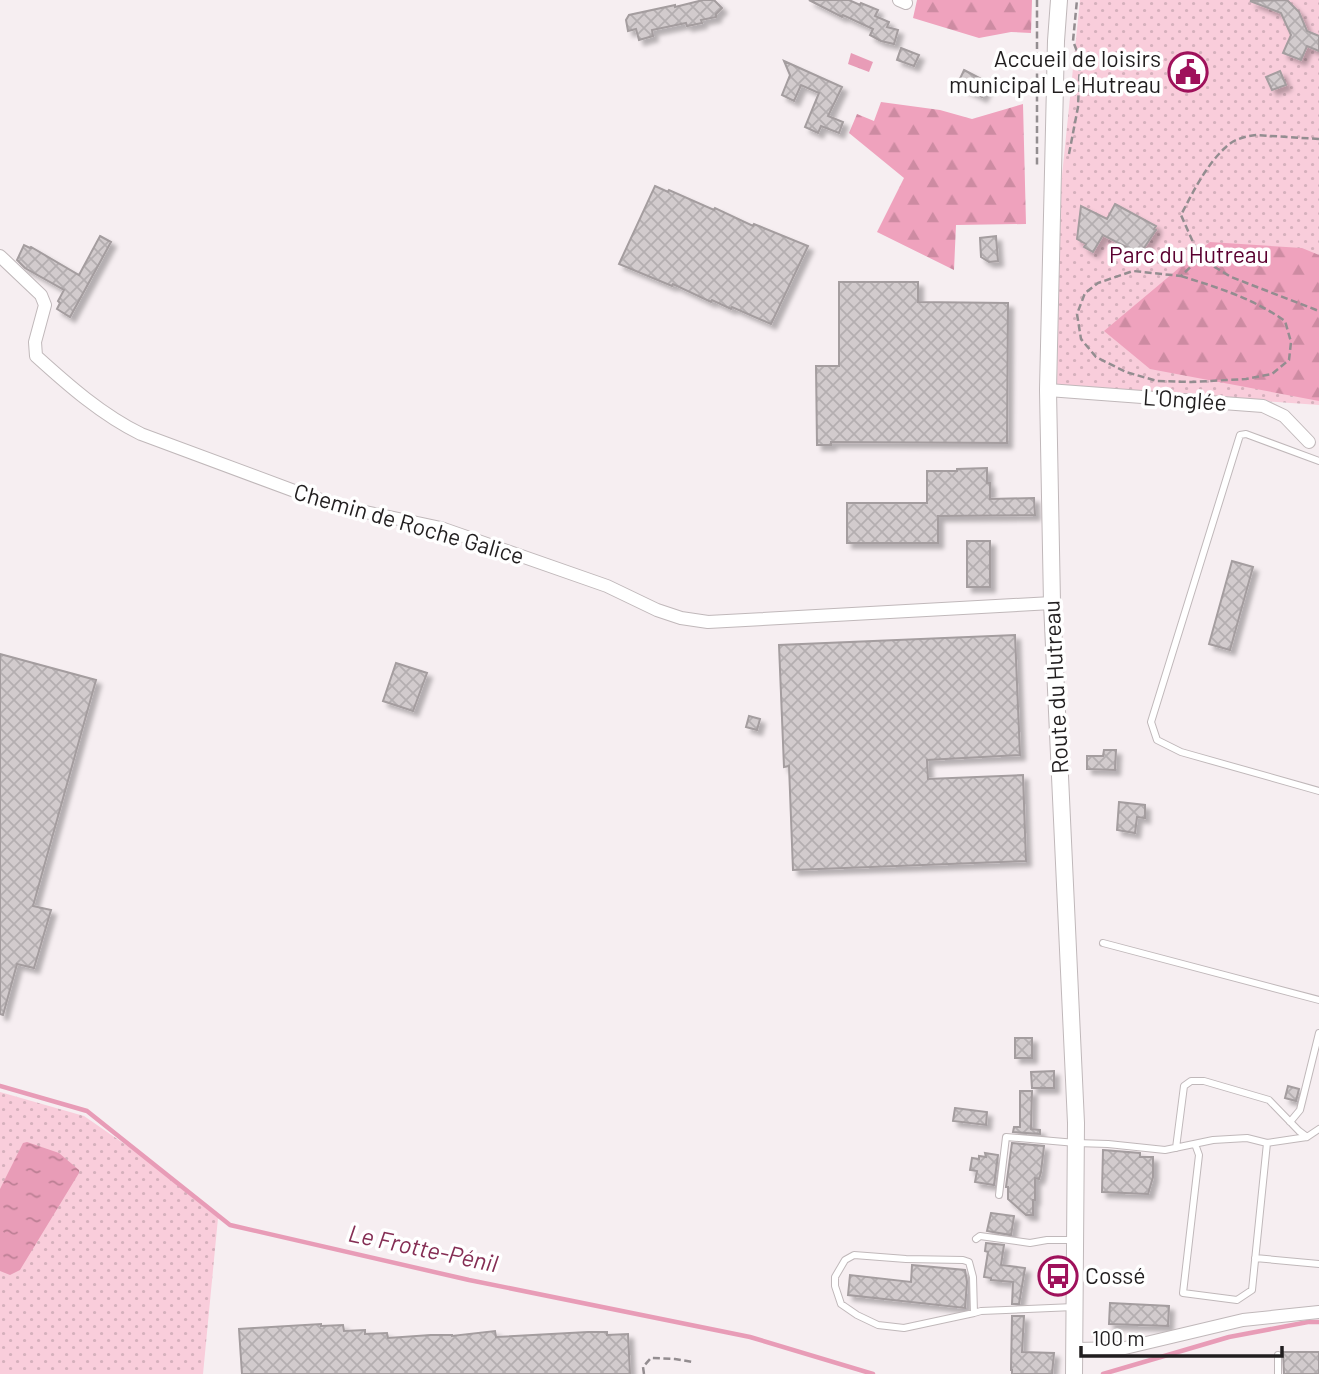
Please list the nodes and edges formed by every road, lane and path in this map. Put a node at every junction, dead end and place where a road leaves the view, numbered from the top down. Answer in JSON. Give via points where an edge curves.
{"nodes":[{"id":1,"x":1059,"y":0,"type":"edge"},
{"id":2,"x":1077,"y":0,"type":"edge"},
{"id":3,"x":1073,"y":41,"type":"dead end"},
{"id":4,"x":1319,"y":139,"type":"edge"},
{"id":5,"x":0,"y":256,"type":"edge"},
{"id":6,"x":1200,"y":258,"type":"junction"},
{"id":7,"x":1181,"y":276,"type":"junction"},
{"id":8,"x":1319,"y":311,"type":"edge"},
{"id":9,"x":1048,"y":390,"type":"junction"},
{"id":10,"x":1309,"y":442,"type":"dead end"},
{"id":11,"x":1319,"y":461,"type":"edge"},
{"id":12,"x":1052,"y":603,"type":"junction"},
{"id":13,"x":1319,"y":791,"type":"edge"},
{"id":14,"x":1103,"y":943,"type":"dead end"},
{"id":15,"x":1319,"y":1000,"type":"edge"},
{"id":16,"x":1319,"y":1033,"type":"edge"},
{"id":17,"x":1290,"y":1122,"type":"junction"},
{"id":18,"x":1319,"y":1129,"type":"edge"},
{"id":19,"x":1307,"y":1138,"type":"junction"},
{"id":20,"x":1076,"y":1143,"type":"junction"},
{"id":21,"x":1267,"y":1143,"type":"junction"},
{"id":22,"x":1195,"y":1144,"type":"junction"},
{"id":23,"x":1176,"y":1148,"type":"junction"},
{"id":24,"x":999,"y":1195,"type":"dead end"},
{"id":25,"x":976,"y":1239,"type":"dead end"},
{"id":26,"x":1076,"y":1240,"type":"junction"},
{"id":27,"x":1255,"y":1258,"type":"junction"},
{"id":28,"x":1319,"y":1264,"type":"edge"},
{"id":29,"x":1076,"y":1307,"type":"junction"},
{"id":30,"x":1319,"y":1312,"type":"edge"},
{"id":31,"x":974,"y":1313,"type":"junction"},
{"id":32,"x":1075,"y":1349,"type":"junction"},
{"id":33,"x":1278,"y":1355,"type":"dead end"},
{"id":34,"x":693,"y":1362,"type":"dead end"},
{"id":35,"x":644,"y":1374,"type":"edge"},
{"id":36,"x":1074,"y":1374,"type":"edge"},
{"id":37,"x":1278,"y":1374,"type":"edge"}],
"edges":[{"from":1,"to":9,"type":"street","name":"Route du Hutreau"},
{"from":2,"to":3,"type":"path"},
{"from":4,"to":6,"type":"path","via":[[1256,135],[1226,146],[1198,182],[1181,215]]},
{"from":5,"to":12,"type":"street","name":"Chemin de Roche Galice","via":[[41,295],[45,305],[36,356],[62,380],[126,427],[308,496],[441,528],[607,586],[657,610],[708,622]]},
{"from":6,"to":7,"type":"path"},
{"from":6,"to":8,"type":"path","via":[[1231,277]]},
{"from":7,"to":7,"type":"path","via":[[1133,271],[1098,283],[1085,293],[1077,314],[1082,339],[1096,357],[1126,372],[1191,382],[1272,374],[1289,360],[1291,342],[1285,321],[1234,293]]},
{"from":9,"to":10,"type":"street","name":"L'Onglée","via":[[1263,406],[1284,416]]},
{"from":9,"to":12,"type":"street","name":"Route du Hutreau"},
{"from":11,"to":13,"type":"lane","via":[[1240,435],[1151,722],[1157,740],[1181,751]]},
{"from":12,"to":20,"type":"street","name":"Route du Hutreau"},
{"from":14,"to":15,"type":"lane"},
{"from":16,"to":17,"type":"lane","via":[[1300,1110]]},
{"from":17,"to":19,"type":"lane"},
{"from":17,"to":23,"type":"lane","via":[[1269,1100],[1191,1081],[1184,1086]]},
{"from":18,"to":19,"type":"lane"},
{"from":19,"to":21,"type":"lane"},
{"from":20,"to":23,"type":"lane"},
{"from":20,"to":24,"type":"lane","via":[[1006,1137]]},
{"from":20,"to":26,"type":"street","name":"Route du Hutreau"},
{"from":21,"to":22,"type":"lane","via":[[1247,1138]]},
{"from":21,"to":27,"type":"lane"},
{"from":22,"to":23,"type":"lane"},
{"from":22,"to":27,"type":"lane","via":[[1199,1155],[1183,1293],[1237,1300],[1252,1290]]},
{"from":25,"to":26,"type":"lane"},
{"from":26,"to":29,"type":"street","name":"Route du Hutreau"},
{"from":27,"to":28,"type":"lane"},
{"from":29,"to":31,"type":"lane"},
{"from":29,"to":32,"type":"street","name":"Route du Hutreau"},
{"from":30,"to":32,"type":"street","via":[[1243,1320],[1125,1348]]},
{"from":31,"to":31,"type":"lane","via":[[904,1328],[878,1325],[841,1304],[835,1277],[845,1260],[855,1255],[963,1260],[972,1269]]},
{"from":32,"to":36,"type":"street","name":"Route du Hutreau"},
{"from":33,"to":37,"type":"lane"},
{"from":34,"to":35,"type":"path","via":[[651,1358],[643,1367]]}]}
